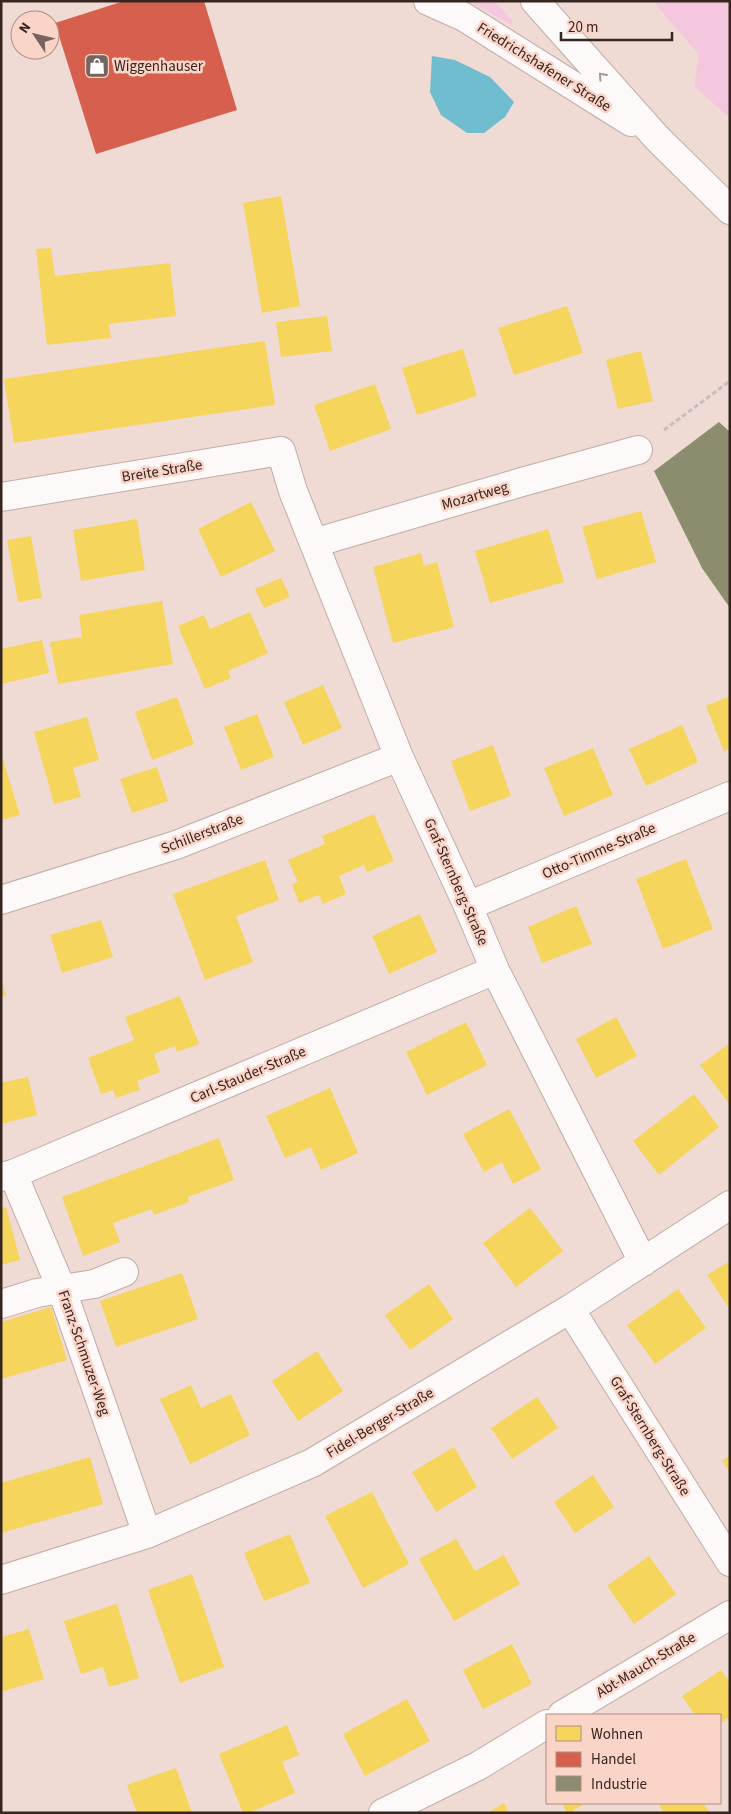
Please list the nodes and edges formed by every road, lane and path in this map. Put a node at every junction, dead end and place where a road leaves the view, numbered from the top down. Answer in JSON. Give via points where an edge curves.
{"nodes":[{"id":1,"x":428,"y":1,"type":"edge"},
{"id":2,"x":535,"y":1,"type":"edge"},
{"id":3,"x":657,"y":138,"type":"junction"},
{"id":4,"x":730,"y":210,"type":"edge"},
{"id":5,"x":730,"y":381,"type":"edge"},
{"id":6,"x":638,"y":450,"type":"joint"},
{"id":7,"x":293,"y":491,"type":"joint"},
{"id":8,"x":1,"y":497,"type":"edge"},
{"id":9,"x":314,"y":543,"type":"junction"},
{"id":10,"x":400,"y":757,"type":"junction"},
{"id":11,"x":730,"y":796,"type":"edge"},
{"id":12,"x":1,"y":900,"type":"edge"},
{"id":13,"x":468,"y":906,"type":"junction"},
{"id":14,"x":495,"y":970,"type":"junction"},
{"id":15,"x":7,"y":1176,"type":"edge"},
{"id":16,"x":730,"y":1205,"type":"edge"},
{"id":17,"x":643,"y":1262,"type":"junction"},
{"id":18,"x":124,"y":1272,"type":"dead end"},
{"id":19,"x":62,"y":1290,"type":"junction"},
{"id":20,"x":1,"y":1304,"type":"edge"},
{"id":21,"x":570,"y":1309,"type":"junction"},
{"id":22,"x":147,"y":1534,"type":"junction"},
{"id":23,"x":730,"y":1562,"type":"edge"},
{"id":24,"x":1,"y":1580,"type":"edge"},
{"id":25,"x":730,"y":1615,"type":"edge"},
{"id":26,"x":564,"y":1714,"type":"edge"},
{"id":27,"x":546,"y":1725,"type":"edge"},
{"id":28,"x":383,"y":1813,"type":"edge"}],
"edges":[{"from":1,"to":3,"type":"street","name":"Friedrichshafener Straße","via":[[464,17]]},
{"from":3,"to":2,"type":"street","name":"Friedrichshafener Straße","one_way":true},
{"from":3,"to":4,"type":"street","name":"Friedrichshafener Straße"},
{"from":5,"to":6,"type":"path"},
{"from":6,"to":9,"type":"street","name":"Mozartweg"},
{"from":7,"to":8,"type":"street","name":"Breite Straße","via":[[281,451]]},
{"from":7,"to":9,"type":"street","name":"Graf-Sternberg-Straße"},
{"from":9,"to":10,"type":"street","name":"Graf-Sternberg-Straße"},
{"from":10,"to":12,"type":"street","name":"Schillerstraße","via":[[176,845]]},
{"from":10,"to":13,"type":"street","name":"Graf-Sternberg-Straße"},
{"from":11,"to":13,"type":"street","name":"Otto-Timme-Straße"},
{"from":13,"to":14,"type":"street","name":"Graf-Sternberg-Straße"},
{"from":14,"to":15,"type":"street","name":"Carl-Stauder-Straße"},
{"from":14,"to":17,"type":"street","name":"Graf-Sternberg-Straße"},
{"from":15,"to":19,"type":"street","name":"Franz-Schmuzer-Weg"},
{"from":16,"to":17,"type":"street","name":"Fidel-Berger-Straße"},
{"from":17,"to":21,"type":"street","name":"Fidel-Berger-Straße"},
{"from":18,"to":19,"type":"street","via":[[94,1284]]},
{"from":19,"to":20,"type":"street"},
{"from":19,"to":22,"type":"street","name":"Franz-Schmuzer-Weg"},
{"from":21,"to":22,"type":"street","name":"Fidel-Berger-Straße","via":[[312,1463]]},
{"from":21,"to":23,"type":"street","name":"Graf-Sternberg-Straße"},
{"from":22,"to":24,"type":"street","name":"Fidel-Berger-Straße"},
{"from":25,"to":26,"type":"street","name":"Abt-Mauch-Straße"},
{"from":27,"to":28,"type":"street","via":[[478,1766]]}]}
